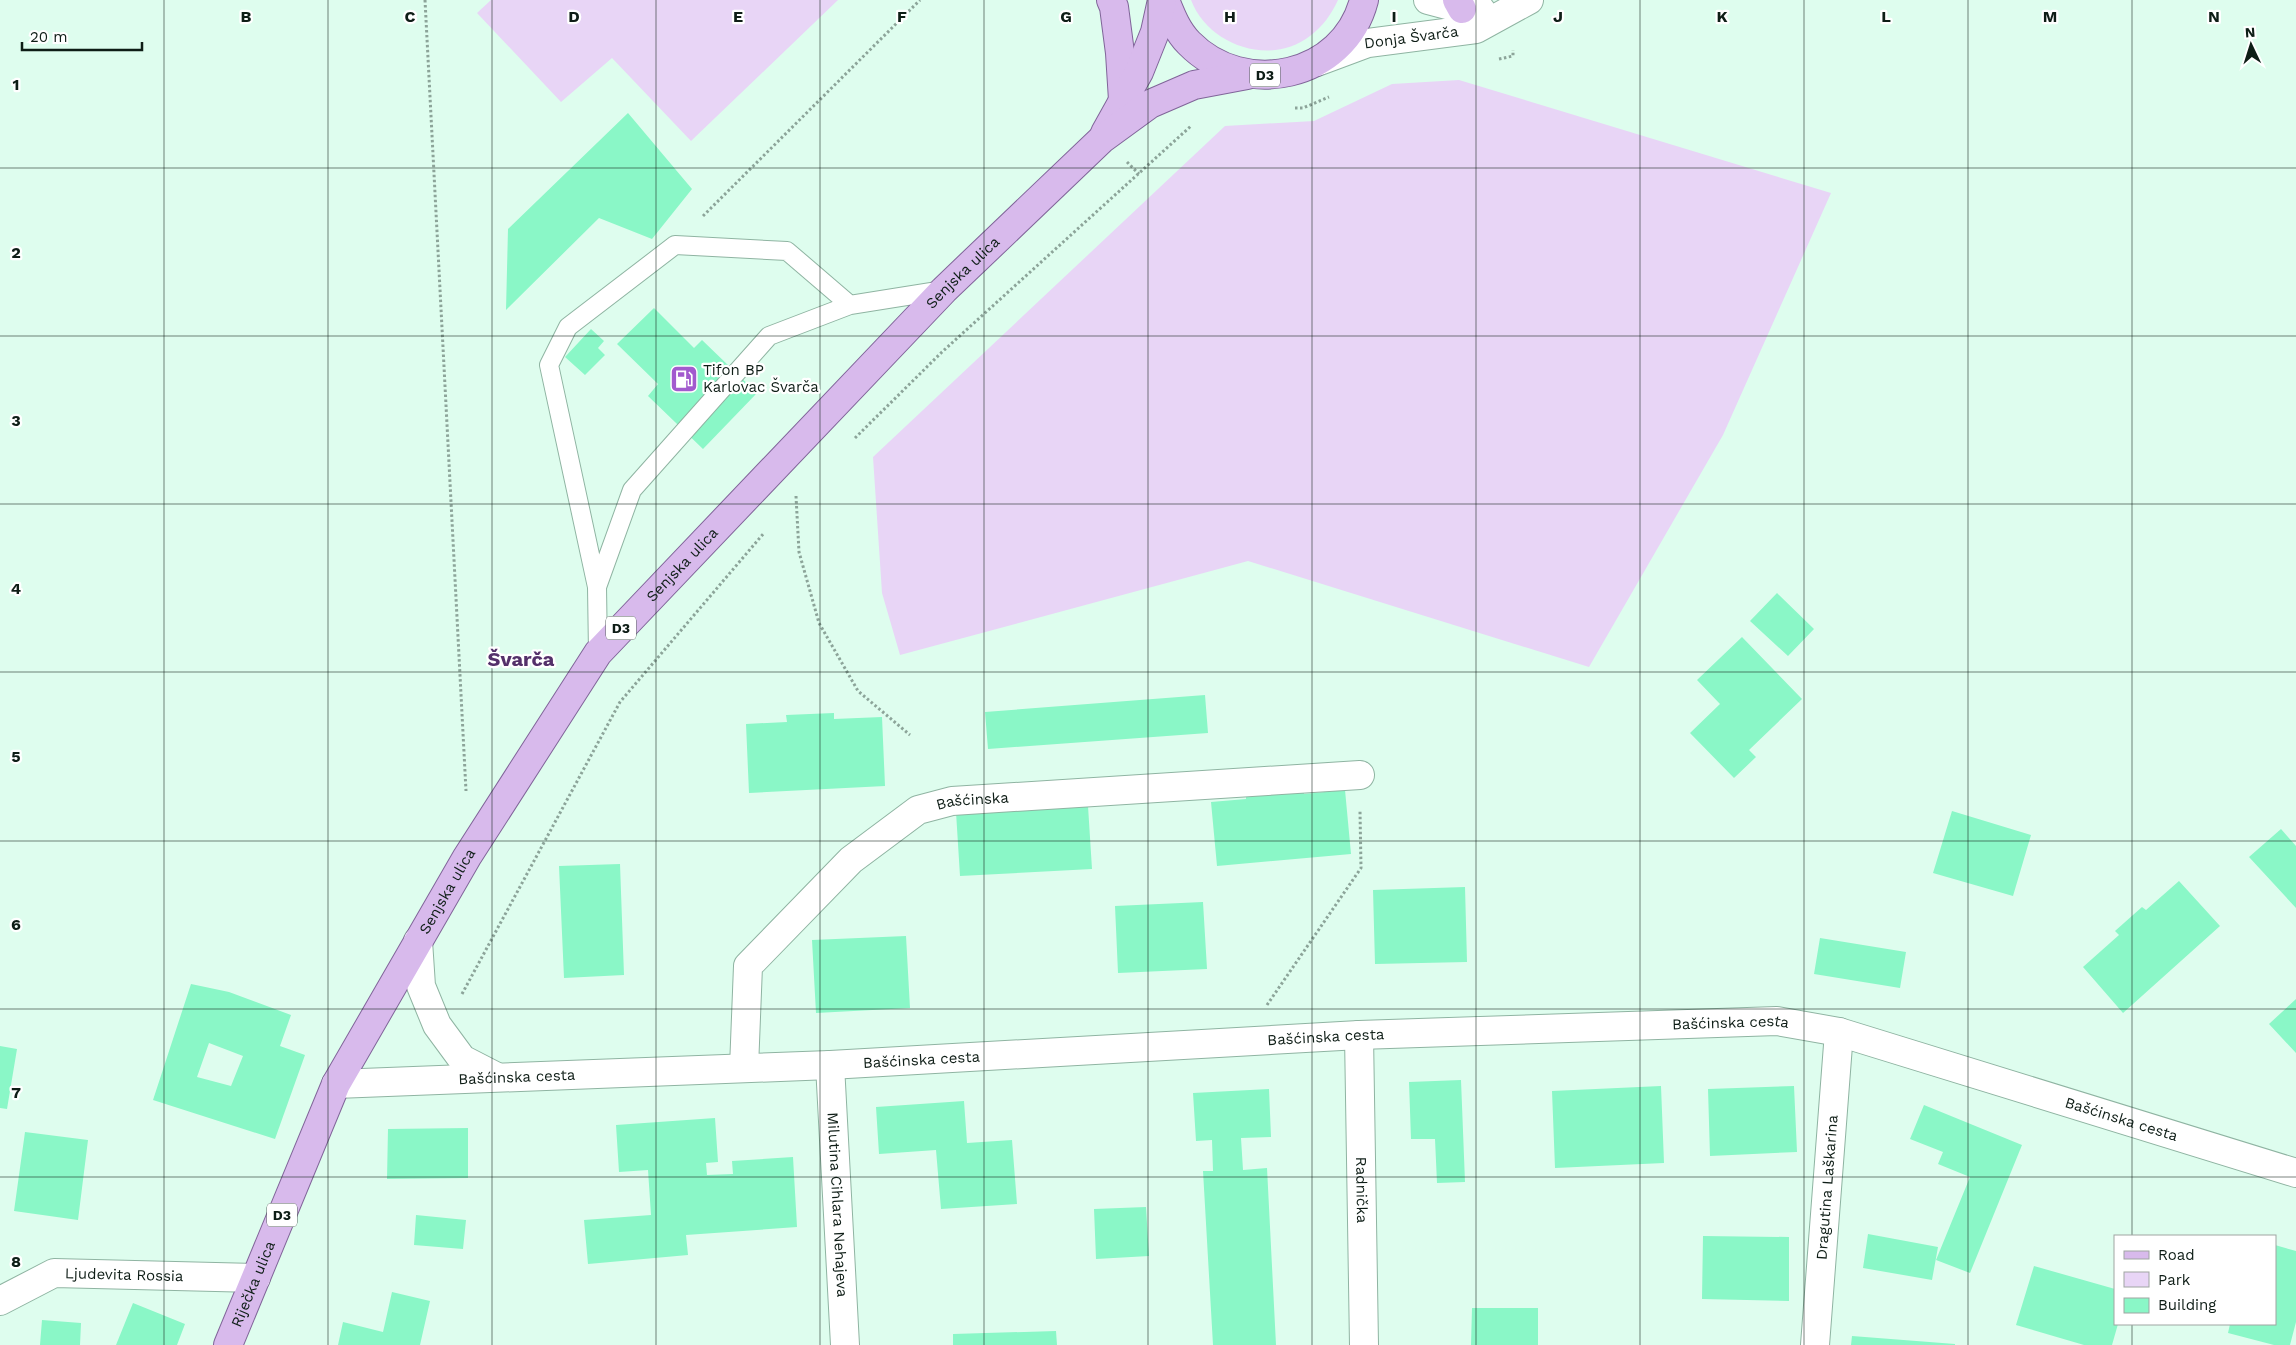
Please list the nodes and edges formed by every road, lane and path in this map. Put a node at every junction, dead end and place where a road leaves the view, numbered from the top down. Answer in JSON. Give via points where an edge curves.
{"nodes":[{"id":1,"x":424,"y":0,"type":"edge"},
{"id":2,"x":920,"y":0,"type":"edge"},
{"id":3,"x":1111,"y":0,"type":"edge"},
{"id":4,"x":1163,"y":0,"type":"edge"},
{"id":5,"x":1364,"y":0,"type":"edge"},
{"id":6,"x":1428,"y":0,"type":"edge"},
{"id":7,"x":1459,"y":4,"type":"edge"},
{"id":8,"x":1518,"y":6,"type":"edge"},
{"id":9,"x":1494,"y":60,"type":"dead end"},
{"id":10,"x":1314,"y":64,"type":"junction"},
{"id":11,"x":1247,"y":75,"type":"junction"},
{"id":12,"x":1336,"y":94,"type":"dead end"},
{"id":13,"x":1123,"y":100,"type":"junction"},
{"id":14,"x":1294,"y":108,"type":"dead end"},
{"id":15,"x":1197,"y":121,"type":"dead end"},
{"id":16,"x":1102,"y":139,"type":"junction"},
{"id":17,"x":675,"y":245,"type":"junction"},
{"id":18,"x":944,"y":290,"type":"junction"},
{"id":19,"x":850,"y":305,"type":"junction"},
{"id":20,"x":852,"y":441,"type":"dead end"},
{"id":21,"x":790,"y":503,"type":"dead end"},
{"id":22,"x":765,"y":532,"type":"dead end"},
{"id":23,"x":597,"y":587,"type":"junction"},
{"id":24,"x":598,"y":653,"type":"junction"},
{"id":25,"x":910,"y":735,"type":"dead end"},
{"id":26,"x":1360,"y":775,"type":"joint"},
{"id":27,"x":466,"y":800,"type":"dead end"},
{"id":28,"x":418,"y":940,"type":"junction"},
{"id":29,"x":437,"y":1025,"type":"junction"},
{"id":30,"x":1839,"y":1032,"type":"junction"},
{"id":31,"x":1359,"y":1035,"type":"junction"},
{"id":32,"x":1243,"y":1041,"type":"junction"},
{"id":33,"x":830,"y":1065,"type":"junction"},
{"id":34,"x":744,"y":1068,"type":"junction"},
{"id":35,"x":498,"y":1078,"type":"junction"},
{"id":36,"x":336,"y":1084,"type":"junction"},
{"id":37,"x":2296,"y":1173,"type":"edge"},
{"id":38,"x":256,"y":1278,"type":"junction"},
{"id":39,"x":0,"y":1301,"type":"edge"},
{"id":40,"x":228,"y":1345,"type":"edge"},
{"id":41,"x":845,"y":1345,"type":"edge"},
{"id":42,"x":1364,"y":1345,"type":"edge"},
{"id":43,"x":1815,"y":1345,"type":"edge"}],
"edges":[{"from":1,"to":27,"type":"path"},
{"from":2,"to":17,"type":"path"},
{"from":3,"to":13,"type":"main road","via":[[1120,53]]},
{"from":4,"to":11,"type":"main road","number":"D3","via":[[1188,43],[1215,64]]},
{"from":4,"to":13,"type":"main road","name":"Senjska ulica","number":"D3","via":[[1155,32],[1139,72]]},
{"from":5,"to":10,"type":"main road","number":"D3","via":[[1360,15],[1341,43]]},
{"from":6,"to":7,"type":"street","name":"Donja Švarča"},
{"from":7,"to":8,"type":"street","name":"Donja Švarča"},
{"from":8,"to":9,"type":"path","via":[[1514,56]]},
{"from":8,"to":10,"type":"street","name":"Donja Švarča","via":[[1476,29],[1368,43]]},
{"from":10,"to":11,"type":"main road","number":"D3","via":[[1282,75]]},
{"from":11,"to":16,"type":"main road","name":"Senjska ulica","number":"D3","via":[[1194,85],[1150,104]]},
{"from":12,"to":14,"type":"path","via":[[1303,108]]},
{"from":13,"to":16,"type":"main road","name":"Senjska ulica","number":"D3"},
{"from":15,"to":20,"type":"path","via":[[942,352]]},
{"from":16,"to":18,"type":"main road","name":"Senjska ulica","number":"D3"},
{"from":17,"to":19,"type":"lane","via":[[787,250]]},
{"from":17,"to":23,"type":"lane","via":[[568,327],[549,365]]},
{"from":18,"to":19,"type":"lane"},
{"from":18,"to":24,"type":"main road","name":"Senjska ulica","number":"D3"},
{"from":19,"to":23,"type":"lane","via":[[769,336],[632,490]]},
{"from":21,"to":25,"type":"path","via":[[796,495],[799,552],[819,623],[858,691]]},
{"from":22,"to":29,"type":"path","via":[[620,702],[452,1012]]},
{"from":23,"to":24,"type":"lane"},
{"from":24,"to":28,"type":"main road","name":"Senjska ulica","number":"D3","via":[[467,857]]},
{"from":26,"to":32,"type":"path","via":[[1361,868]]},
{"from":26,"to":34,"type":"street","name":"Bašćinska","via":[[952,801],[918,810],[850,860],[748,966]]},
{"from":28,"to":29,"type":"street","via":[[421,986]]},
{"from":28,"to":36,"type":"main road","name":"Senjska ulica","number":"D3"},
{"from":29,"to":35,"type":"street","via":[[462,1059]]},
{"from":30,"to":31,"type":"street","name":"Bašćinska cesta","via":[[1776,1021]]},
{"from":30,"to":37,"type":"street","name":"Bašćinska cesta"},
{"from":30,"to":43,"type":"street","name":"Dragutina Laškarina"},
{"from":31,"to":32,"type":"street","name":"Bašćinska cesta"},
{"from":31,"to":42,"type":"street","name":"Radnička"},
{"from":32,"to":33,"type":"street","name":"Bašćinska cesta"},
{"from":33,"to":34,"type":"street","name":"Bašćinska cesta"},
{"from":33,"to":41,"type":"street","name":"Milutina Cihlara Nehajeva"},
{"from":34,"to":35,"type":"street","name":"Bašćinska cesta"},
{"from":35,"to":36,"type":"street","name":"Bašćinska cesta"},
{"from":36,"to":38,"type":"main road","name":"Riječka ulica","number":"D3"},
{"from":38,"to":39,"type":"street","name":"Ljudevita Rossia","via":[[54,1273]]},
{"from":38,"to":40,"type":"main road","name":"Riječka ulica","number":"D3"}]}
